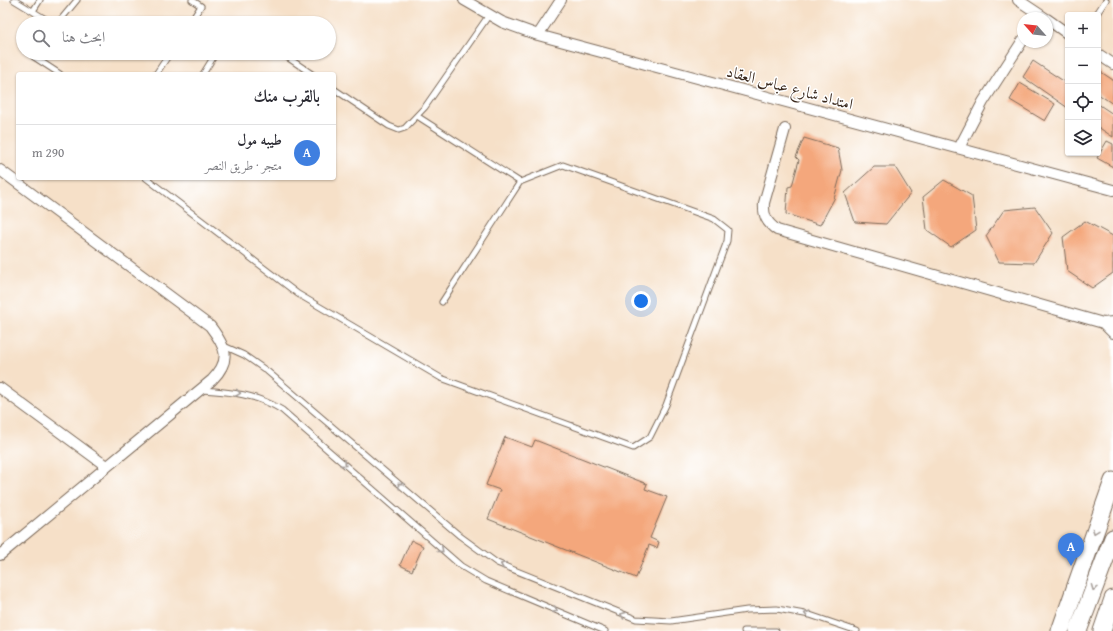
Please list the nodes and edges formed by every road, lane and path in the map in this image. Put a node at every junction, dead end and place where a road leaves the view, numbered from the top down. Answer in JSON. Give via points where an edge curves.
{"nodes":[{"id":1,"x":14,"y":0,"type":"edge"},
{"id":2,"x":40,"y":0,"type":"edge"},
{"id":3,"x":77,"y":0,"type":"edge"},
{"id":4,"x":192,"y":0,"type":"edge"},
{"id":5,"x":464,"y":0,"type":"edge"},
{"id":6,"x":561,"y":0,"type":"edge"},
{"id":7,"x":1018,"y":0,"type":"edge"},
{"id":8,"x":1106,"y":0,"type":"edge"},
{"id":9,"x":33,"y":11,"type":"junction"},
{"id":10,"x":1035,"y":12,"type":"edge"},
{"id":11,"x":1098,"y":12,"type":"edge"},
{"id":12,"x":489,"y":15,"type":"junction"},
{"id":13,"x":41,"y":16,"type":"edge"},
{"id":14,"x":64,"y":16,"type":"edge"},
{"id":15,"x":195,"y":16,"type":"edge"},
{"id":16,"x":1053,"y":24,"type":"edge"},
{"id":17,"x":1065,"y":32,"type":"edge"},
{"id":18,"x":538,"y":35,"type":"junction"},
{"id":19,"x":1018,"y":48,"type":"edge"},
{"id":20,"x":1101,"y":56,"type":"edge"},
{"id":21,"x":39,"y":60,"type":"edge"},
{"id":22,"x":165,"y":60,"type":"edge"},
{"id":23,"x":212,"y":60,"type":"edge"},
{"id":24,"x":291,"y":60,"type":"edge"},
{"id":25,"x":1113,"y":64,"type":"edge"},
{"id":26,"x":57,"y":72,"type":"edge"},
{"id":27,"x":157,"y":72,"type":"edge"},
{"id":28,"x":204,"y":72,"type":"edge"},
{"id":29,"x":309,"y":72,"type":"edge"},
{"id":30,"x":336,"y":90,"type":"edge"},
{"id":31,"x":417,"y":116,"type":"junction"},
{"id":32,"x":786,"y":129,"type":"dead end"},
{"id":33,"x":959,"y":148,"type":"junction"},
{"id":34,"x":0,"y":170,"type":"edge"},
{"id":35,"x":149,"y":180,"type":"edge"},
{"id":36,"x":520,"y":182,"type":"junction"},
{"id":37,"x":1113,"y":190,"type":"edge"},
{"id":38,"x":442,"y":302,"type":"dead end"},
{"id":39,"x":1108,"y":322,"type":"edge"},
{"id":40,"x":1113,"y":333,"type":"edge"},
{"id":41,"x":223,"y":345,"type":"junction"},
{"id":42,"x":0,"y":388,"type":"edge"},
{"id":43,"x":199,"y":390,"type":"junction"},
{"id":44,"x":106,"y":466,"type":"junction"},
{"id":45,"x":1113,"y":481,"type":"edge"},
{"id":46,"x":1113,"y":538,"type":"edge"},
{"id":47,"x":0,"y":555,"type":"edge"},
{"id":48,"x":1113,"y":599,"type":"edge"},
{"id":49,"x":605,"y":631,"type":"edge"},
{"id":50,"x":744,"y":631,"type":"edge"},
{"id":51,"x":776,"y":631,"type":"edge"},
{"id":52,"x":857,"y":631,"type":"edge"},
{"id":53,"x":1060,"y":631,"type":"edge"},
{"id":54,"x":1078,"y":631,"type":"edge"},
{"id":55,"x":1102,"y":631,"type":"edge"}],
"edges":[{"from":1,"to":9,"type":"lane"},
{"from":2,"to":9,"type":"lane"},
{"from":3,"to":14,"type":"lane"},
{"from":4,"to":15,"type":"lane","via":[[201,6]]},
{"from":5,"to":12,"type":"street","name":"امتداد شارع عباس العقاد"},
{"from":6,"to":18,"type":"street"},
{"from":7,"to":10,"type":"street"},
{"from":8,"to":11,"type":"lane"},
{"from":9,"to":13,"type":"lane"},
{"from":12,"to":18,"type":"street","name":"امتداد شارع عباس العقاد"},
{"from":12,"to":31,"type":"lane"},
{"from":16,"to":17,"type":"street"},
{"from":18,"to":33,"type":"street","name":"امتداد شارع عباس العقاد"},
{"from":19,"to":33,"type":"street","via":[[983,102]]},
{"from":20,"to":25,"type":"street"},
{"from":21,"to":26,"type":"lane"},
{"from":22,"to":27,"type":"lane"},
{"from":23,"to":28,"type":"lane"},
{"from":24,"to":29,"type":"lane"},
{"from":30,"to":31,"type":"lane","via":[[394,129],[405,128]]},
{"from":31,"to":36,"type":"lane"},
{"from":32,"to":39,"type":"street","via":[[764,203],[764,212],[770,226]]},
{"from":33,"to":37,"type":"street","name":"امتداد شارع عباس العقاد"},
{"from":34,"to":41,"type":"street","via":[[210,326]]},
{"from":35,"to":36,"type":"lane","via":[[298,294],[441,378],[633,448],[650,437],[666,405],[727,241],[728,230],[714,219],[563,165]]},
{"from":36,"to":38,"type":"lane"},
{"from":39,"to":40,"type":"street"},
{"from":41,"to":43,"type":"street","via":[[224,363],[219,373]]},
{"from":52,"to":41,"type":"lane","one_way":true,"via":[[810,615],[777,610],[747,610],[671,621],[636,619],[497,563],[460,536],[268,370]]},
{"from":42,"to":44,"type":"street"},
{"from":43,"to":44,"type":"street"},
{"from":43,"to":49,"type":"lane","one_way":true,"via":[[252,396],[282,410],[461,566],[486,581]]},
{"from":44,"to":47,"type":"street"},
{"from":45,"to":53,"type":"highway","one_way":true},
{"from":46,"to":54,"type":"highway","one_way":true},
{"from":48,"to":55,"type":"highway"},
{"from":50,"to":51,"type":"lane"}]}
